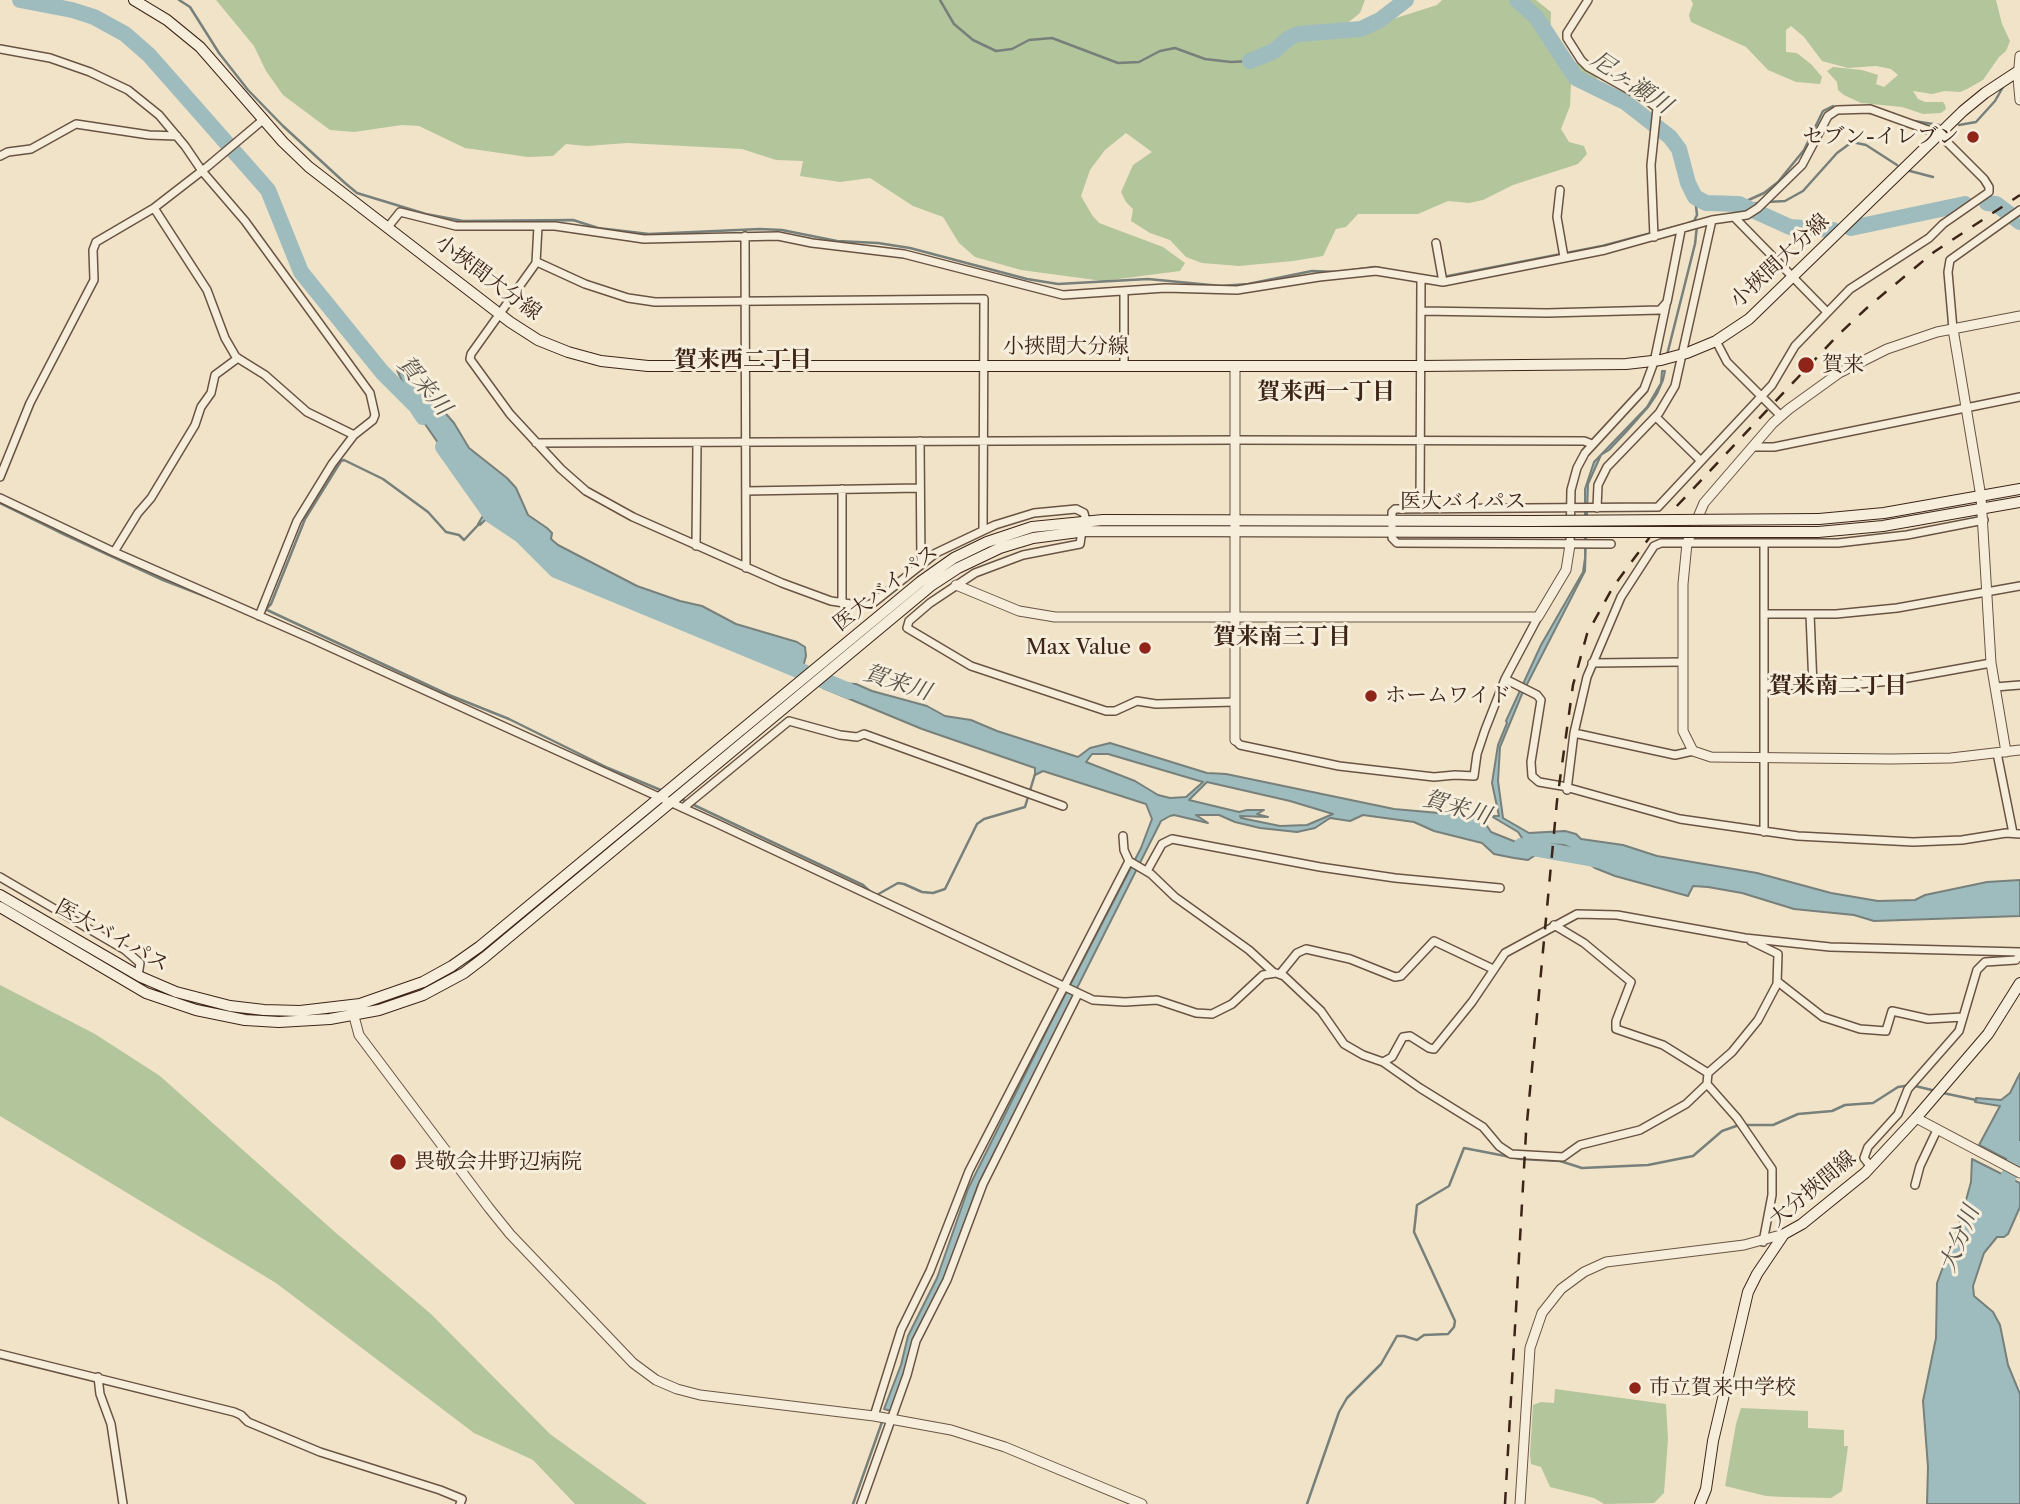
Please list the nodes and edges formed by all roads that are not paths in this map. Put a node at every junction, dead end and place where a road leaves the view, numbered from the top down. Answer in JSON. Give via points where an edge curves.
{"nodes":[{"id":1,"x":134,"y":0,"type":"edge"},
{"id":2,"x":1588,"y":0,"type":"edge"},
{"id":3,"x":0,"y":49,"type":"edge"},
{"id":4,"x":2020,"y":56,"type":"edge"},
{"id":5,"x":2019,"y":70,"type":"edge"},
{"id":6,"x":2020,"y":100,"type":"edge"},
{"id":7,"x":259,"y":122,"type":"junction"},
{"id":8,"x":1939,"y":134,"type":"junction"},
{"id":9,"x":177,"y":136,"type":"junction"},
{"id":10,"x":0,"y":156,"type":"edge"},
{"id":11,"x":204,"y":169,"type":"junction"},
{"id":12,"x":1560,"y":190,"type":"dead end"},
{"id":13,"x":154,"y":208,"type":"junction"},
{"id":14,"x":2020,"y":210,"type":"edge"},
{"id":15,"x":1735,"y":218,"type":"junction"},
{"id":16,"x":1712,"y":220,"type":"junction"},
{"id":17,"x":538,"y":226,"type":"junction"},
{"id":18,"x":388,"y":227,"type":"junction"},
{"id":19,"x":1681,"y":229,"type":"junction"},
{"id":20,"x":745,"y":236,"type":"junction"},
{"id":21,"x":1654,"y":237,"type":"junction"},
{"id":22,"x":1436,"y":243,"type":"dead end"},
{"id":23,"x":1564,"y":257,"type":"junction"},
{"id":24,"x":537,"y":262,"type":"junction"},
{"id":25,"x":1794,"y":277,"type":"junction"},
{"id":26,"x":1422,"y":280,"type":"junction"},
{"id":27,"x":1443,"y":282,"type":"junction"},
{"id":28,"x":1124,"y":291,"type":"junction"},
{"id":29,"x":745,"y":302,"type":"junction"},
{"id":30,"x":1666,"y":305,"type":"junction"},
{"id":31,"x":1421,"y":311,"type":"junction"},
{"id":32,"x":1828,"y":312,"type":"junction"},
{"id":33,"x":499,"y":314,"type":"junction"},
{"id":34,"x":2020,"y":316,"type":"edge"},
{"id":35,"x":1953,"y":329,"type":"junction"},
{"id":36,"x":1716,"y":341,"type":"junction"},
{"id":37,"x":1683,"y":355,"type":"junction"},
{"id":38,"x":238,"y":358,"type":"junction"},
{"id":39,"x":1662,"y":360,"type":"junction"},
{"id":40,"x":745,"y":366,"type":"junction"},
{"id":41,"x":984,"y":366,"type":"junction"},
{"id":42,"x":1124,"y":366,"type":"junction"},
{"id":43,"x":1235,"y":366,"type":"junction"},
{"id":44,"x":1421,"y":366,"type":"junction"},
{"id":45,"x":1761,"y":396,"type":"junction"},
{"id":46,"x":2020,"y":397,"type":"edge"},
{"id":47,"x":1966,"y":408,"type":"junction"},
{"id":48,"x":1656,"y":416,"type":"junction"},
{"id":49,"x":1781,"y":416,"type":"junction"},
{"id":50,"x":354,"y":435,"type":"junction"},
{"id":51,"x":1235,"y":440,"type":"junction"},
{"id":52,"x":920,"y":441,"type":"junction"},
{"id":53,"x":984,"y":441,"type":"junction"},
{"id":54,"x":1421,"y":441,"type":"junction"},
{"id":55,"x":745,"y":442,"type":"junction"},
{"id":56,"x":536,"y":443,"type":"junction"},
{"id":57,"x":697,"y":443,"type":"junction"},
{"id":58,"x":1592,"y":444,"type":"junction"},
{"id":59,"x":1753,"y":447,"type":"junction"},
{"id":60,"x":1701,"y":461,"type":"junction"},
{"id":61,"x":0,"y":477,"type":"edge"},
{"id":62,"x":920,"y":488,"type":"junction"},
{"id":63,"x":842,"y":489,"type":"junction"},
{"id":64,"x":2020,"y":489,"type":"edge"},
{"id":65,"x":746,"y":491,"type":"junction"},
{"id":66,"x":1981,"y":497,"type":"junction"},
{"id":67,"x":1,"y":499,"type":"edge"},
{"id":68,"x":2020,"y":502,"type":"edge"},
{"id":69,"x":1420,"y":508,"type":"junction"},
{"id":70,"x":1570,"y":508,"type":"junction"},
{"id":71,"x":1597,"y":508,"type":"junction"},
{"id":72,"x":1983,"y":515,"type":"junction"},
{"id":73,"x":1235,"y":525,"type":"junction"},
{"id":74,"x":1084,"y":526,"type":"junction"},
{"id":75,"x":1392,"y":526,"type":"junction"},
{"id":76,"x":1533,"y":527,"type":"junction"},
{"id":77,"x":983,"y":529,"type":"junction"},
{"id":78,"x":1687,"y":543,"type":"junction"},
{"id":79,"x":1611,"y":544,"type":"dead end"},
{"id":80,"x":1764,"y":544,"type":"junction"},
{"id":81,"x":1570,"y":545,"type":"junction"},
{"id":82,"x":696,"y":546,"type":"junction"},
{"id":83,"x":114,"y":552,"type":"junction"},
{"id":84,"x":921,"y":564,"type":"junction"},
{"id":85,"x":746,"y":568,"type":"junction"},
{"id":86,"x":956,"y":585,"type":"junction"},
{"id":87,"x":2020,"y":586,"type":"edge"},
{"id":88,"x":1988,"y":591,"type":"junction"},
{"id":89,"x":842,"y":603,"type":"junction"},
{"id":90,"x":1764,"y":614,"type":"junction"},
{"id":91,"x":1811,"y":614,"type":"junction"},
{"id":92,"x":259,"y":616,"type":"junction"},
{"id":93,"x":1235,"y":616,"type":"junction"},
{"id":94,"x":1538,"y":617,"type":"junction"},
{"id":95,"x":1683,"y":662,"type":"junction"},
{"id":96,"x":1592,"y":663,"type":"junction"},
{"id":97,"x":1991,"y":663,"type":"junction"},
{"id":98,"x":1505,"y":679,"type":"junction"},
{"id":99,"x":2020,"y":685,"type":"edge"},
{"id":100,"x":1764,"y":686,"type":"junction"},
{"id":101,"x":1813,"y":686,"type":"junction"},
{"id":102,"x":1995,"y":687,"type":"junction"},
{"id":103,"x":1235,"y":702,"type":"junction"},
{"id":104,"x":1574,"y":733,"type":"junction"},
{"id":105,"x":1235,"y":740,"type":"joint"},
{"id":106,"x":2020,"y":750,"type":"edge"},
{"id":107,"x":1693,"y":751,"type":"junction"},
{"id":108,"x":2002,"y":753,"type":"junction"},
{"id":109,"x":1764,"y":758,"type":"junction"},
{"id":110,"x":1567,"y":790,"type":"junction"},
{"id":111,"x":674,"y":795,"type":"junction"},
{"id":112,"x":661,"y":797,"type":"junction"},
{"id":113,"x":1063,"y":806,"type":"dead end"},
{"id":114,"x":683,"y":808,"type":"junction"},
{"id":115,"x":1764,"y":832,"type":"junction"},
{"id":116,"x":2017,"y":834,"type":"edge"},
{"id":117,"x":1123,"y":836,"type":"dead end"},
{"id":118,"x":1129,"y":861,"type":"junction"},
{"id":119,"x":1147,"y":871,"type":"junction"},
{"id":120,"x":0,"y":877,"type":"edge"},
{"id":121,"x":1500,"y":888,"type":"dead end"},
{"id":122,"x":0,"y":895,"type":"edge"},
{"id":123,"x":0,"y":907,"type":"edge"},
{"id":124,"x":1554,"y":925,"type":"junction"},
{"id":125,"x":1745,"y":938,"type":"junction"},
{"id":126,"x":2020,"y":954,"type":"edge"},
{"id":127,"x":1493,"y":969,"type":"junction"},
{"id":128,"x":1277,"y":973,"type":"junction"},
{"id":129,"x":138,"y":976,"type":"junction"},
{"id":130,"x":1778,"y":982,"type":"junction"},
{"id":131,"x":2020,"y":984,"type":"edge"},
{"id":132,"x":1063,"y":987,"type":"junction"},
{"id":133,"x":1078,"y":995,"type":"junction"},
{"id":134,"x":352,"y":1011,"type":"junction"},
{"id":135,"x":1963,"y":1017,"type":"junction"},
{"id":136,"x":1383,"y":1062,"type":"junction"},
{"id":137,"x":1708,"y":1073,"type":"junction"},
{"id":138,"x":1707,"y":1084,"type":"junction"},
{"id":139,"x":1916,"y":1118,"type":"junction"},
{"id":140,"x":1940,"y":1132,"type":"junction"},
{"id":141,"x":1871,"y":1167,"type":"junction"},
{"id":142,"x":2020,"y":1174,"type":"edge"},
{"id":143,"x":1915,"y":1185,"type":"dead end"},
{"id":144,"x":1784,"y":1234,"type":"junction"},
{"id":145,"x":1763,"y":1242,"type":"junction"},
{"id":146,"x":0,"y":1354,"type":"edge"},
{"id":147,"x":99,"y":1377,"type":"junction"},
{"id":148,"x":876,"y":1416,"type":"junction"},
{"id":149,"x":891,"y":1419,"type":"junction"},
{"id":150,"x":123,"y":1504,"type":"edge"},
{"id":151,"x":460,"y":1504,"type":"edge"},
{"id":152,"x":861,"y":1504,"type":"edge"},
{"id":153,"x":1142,"y":1504,"type":"edge"},
{"id":154,"x":1520,"y":1504,"type":"edge"},
{"id":155,"x":1700,"y":1504,"type":"edge"}],
"edges":[{"from":1,"to":7,"type":"main road","name":"小挾間大分線","via":[[200,47]]},
{"from":2,"to":21,"type":"street","via":[[1567,33],[1580,60],[1657,108],[1651,177]]},
{"from":3,"to":9,"type":"street","via":[[59,61],[118,84],[148,104]]},
{"from":4,"to":5,"type":"street"},
{"from":5,"to":6,"type":"street"},
{"from":5,"to":8,"type":"main road","name":"小挾間大分線","via":[[1975,100]]},
{"from":7,"to":11,"type":"street"},
{"from":7,"to":18,"type":"main road","name":"小挾間大分線"},
{"from":8,"to":15,"type":"street","via":[[1870,109],[1833,111],[1805,160],[1751,213]]},
{"from":8,"to":25,"type":"main road","name":"小挾間大分線"},
{"from":8,"to":32,"type":"street","via":[[1984,179],[1989,192],[1854,286]]},
{"from":9,"to":10,"type":"street","via":[[76,124],[31,149]]},
{"from":9,"to":11,"type":"street"},
{"from":11,"to":13,"type":"street"},
{"from":11,"to":50,"type":"street","via":[[368,389],[375,415]]},
{"from":12,"to":23,"type":"street","via":[[1557,217]]},
{"from":13,"to":38,"type":"street","via":[[204,285]]},
{"from":13,"to":61,"type":"street","via":[[96,242],[94,280],[30,403]]},
{"from":14,"to":35,"type":"street","via":[[1950,260]]},
{"from":15,"to":16,"type":"street"},
{"from":15,"to":25,"type":"street"},
{"from":16,"to":19,"type":"street"},
{"from":16,"to":37,"type":"street"},
{"from":17,"to":18,"type":"street","via":[[456,226],[400,212]]},
{"from":17,"to":20,"type":"street","via":[[644,239]]},
{"from":17,"to":24,"type":"street"},
{"from":18,"to":33,"type":"main road","name":"小挾間大分線"},
{"from":19,"to":21,"type":"street"},
{"from":19,"to":30,"type":"street"},
{"from":20,"to":28,"type":"street","via":[[778,236],[904,254],[1063,295]]},
{"from":20,"to":29,"type":"street"},
{"from":21,"to":23,"type":"street"},
{"from":22,"to":27,"type":"street"},
{"from":23,"to":27,"type":"street"},
{"from":24,"to":29,"type":"street","via":[[585,285],[628,298]]},
{"from":24,"to":33,"type":"street"},
{"from":25,"to":32,"type":"street"},
{"from":25,"to":36,"type":"main road","name":"小挾間大分線","via":[[1749,319]]},
{"from":26,"to":27,"type":"street"},
{"from":26,"to":28,"type":"street","via":[[1376,271],[1237,290]]},
{"from":26,"to":31,"type":"street"},
{"from":28,"to":42,"type":"street"},
{"from":29,"to":40,"type":"street"},
{"from":29,"to":41,"type":"street","via":[[984,299]]},
{"from":30,"to":31,"type":"street","via":[[1658,310],[1547,313]]},
{"from":30,"to":39,"type":"street"},
{"from":31,"to":44,"type":"street"},
{"from":32,"to":45,"type":"street","via":[[1790,353]]},
{"from":33,"to":40,"type":"main road","name":"小挾間大分線","via":[[548,344],[601,361]]},
{"from":33,"to":56,"type":"street","via":[[470,359]]},
{"from":34,"to":35,"type":"street"},
{"from":35,"to":47,"type":"street"},
{"from":35,"to":49,"type":"street","via":[[1867,358]]},
{"from":36,"to":37,"type":"main road","name":"小挾間大分線"},
{"from":36,"to":45,"type":"street","via":[[1727,362]]},
{"from":37,"to":39,"type":"main road","name":"小挾間大分線"},
{"from":37,"to":48,"type":"street","via":[[1672,394]]},
{"from":38,"to":50,"type":"street","via":[[307,412]]},
{"from":38,"to":83,"type":"street","via":[[215,375],[195,425]]},
{"from":39,"to":44,"type":"main road","name":"小挾間大分線","via":[[1626,365]]},
{"from":39,"to":58,"type":"street","via":[[1641,394]]},
{"from":40,"to":41,"type":"main road","name":"小挾間大分線"},
{"from":40,"to":55,"type":"street"},
{"from":41,"to":42,"type":"main road","name":"小挾間大分線"},
{"from":41,"to":53,"type":"street"},
{"from":42,"to":43,"type":"main road","name":"小挾間大分線"},
{"from":43,"to":44,"type":"main road","name":"小挾間大分線"},
{"from":43,"to":51,"type":"street"},
{"from":44,"to":54,"type":"street"},
{"from":45,"to":49,"type":"street"},
{"from":45,"to":60,"type":"street"},
{"from":46,"to":47,"type":"street"},
{"from":47,"to":59,"type":"street","via":[[1774,447]]},
{"from":47,"to":66,"type":"street"},
{"from":48,"to":60,"type":"street"},
{"from":48,"to":71,"type":"street","via":[[1606,467],[1598,485]]},
{"from":49,"to":59,"type":"street"},
{"from":50,"to":92,"type":"street","via":[[297,521]]},
{"from":51,"to":53,"type":"street"},
{"from":51,"to":54,"type":"street"},
{"from":51,"to":73,"type":"street"},
{"from":52,"to":53,"type":"street"},
{"from":52,"to":55,"type":"street"},
{"from":52,"to":62,"type":"street"},
{"from":53,"to":77,"type":"street"},
{"from":54,"to":58,"type":"street"},
{"from":54,"to":69,"type":"street"},
{"from":55,"to":57,"type":"street"},
{"from":55,"to":65,"type":"street"},
{"from":56,"to":57,"type":"street"},
{"from":56,"to":82,"type":"street","via":[[574,481],[601,500]]},
{"from":57,"to":82,"type":"street"},
{"from":58,"to":70,"type":"street","via":[[1577,468]]},
{"from":59,"to":78,"type":"street","via":[[1708,498]]},
{"from":60,"to":71,"type":"street","via":[[1658,507]]},
{"from":62,"to":63,"type":"street"},
{"from":62,"to":84,"type":"street"},
{"from":63,"to":65,"type":"street"},
{"from":63,"to":89,"type":"street"},
{"from":64,"to":66,"type":"main road","name":"医大バイパス"},
{"from":65,"to":85,"type":"street"},
{"from":66,"to":72,"type":"street"},
{"from":66,"to":76,"type":"main road","name":"医大バイパス","bridge":true,"via":[[1865,516]]},
{"from":67,"to":83,"type":"street"},
{"from":68,"to":72,"type":"main road","name":"医大バイパス"},
{"from":69,"to":70,"type":"street"},
{"from":69,"to":75,"type":"street","via":[[1393,509]]},
{"from":70,"to":71,"type":"street"},
{"from":70,"to":81,"type":"street"},
{"from":72,"to":76,"type":"main road","name":"医大バイパス","bridge":true,"via":[[1818,532]]},
{"from":72,"to":80,"type":"street","via":[[1896,537]]},
{"from":72,"to":88,"type":"street"},
{"from":73,"to":74,"type":"main road","name":"医大バイパス"},
{"from":73,"to":75,"type":"main road","name":"医大バイパス"},
{"from":73,"to":93,"type":"street"},
{"from":74,"to":77,"type":"street","via":[[1084,513],[1079,510],[1046,511]]},
{"from":74,"to":86,"type":"street","via":[[1080,544],[1023,555]]},
{"from":74,"to":111,"type":"main road","name":"医大バイパス","via":[[1000,548],[947,575]]},
{"from":74,"to":111,"type":"main road","name":"医大バイパス","via":[[1048,524],[1018,531],[938,568]]},
{"from":75,"to":76,"type":"main road","name":"医大バイパス"},
{"from":75,"to":81,"type":"street","via":[[1393,540],[1398,542]]},
{"from":77,"to":84,"type":"street"},
{"from":78,"to":80,"type":"street"},
{"from":78,"to":95,"type":"street"},
{"from":78,"to":96,"type":"street","via":[[1661,543],[1650,551],[1621,597]]},
{"from":79,"to":81,"type":"street"},
{"from":80,"to":90,"type":"street"},
{"from":81,"to":94,"type":"street","via":[[1564,575]]},
{"from":82,"to":85,"type":"street"},
{"from":83,"to":92,"type":"street"},
{"from":84,"to":89,"type":"street","via":[[873,603]]},
{"from":85,"to":89,"type":"street"},
{"from":86,"to":93,"type":"street","via":[[1019,611],[1055,617]]},
{"from":86,"to":103,"type":"street","via":[[906,624],[971,666],[1106,711],[1137,701]]},
{"from":87,"to":88,"type":"street"},
{"from":88,"to":91,"type":"street","via":[[1897,608]]},
{"from":88,"to":97,"type":"street"},
{"from":90,"to":91,"type":"street"},
{"from":90,"to":100,"type":"street"},
{"from":91,"to":101,"type":"street"},
{"from":92,"to":112,"type":"street"},
{"from":93,"to":94,"type":"street"},
{"from":93,"to":103,"type":"street"},
{"from":94,"to":98,"type":"street"},
{"from":95,"to":96,"type":"street"},
{"from":95,"to":107,"type":"street","via":[[1683,731]]},
{"from":96,"to":104,"type":"street"},
{"from":97,"to":101,"type":"street","via":[[1891,681]]},
{"from":97,"to":102,"type":"street"},
{"from":98,"to":105,"type":"street","via":[[1485,730],[1474,776],[1434,777],[1339,766],[1240,745]]},
{"from":98,"to":110,"type":"street","via":[[1541,700],[1532,776]]},
{"from":99,"to":102,"type":"street"},
{"from":100,"to":101,"type":"street"},
{"from":100,"to":109,"type":"street"},
{"from":102,"to":108,"type":"street"},
{"from":103,"to":105,"type":"street"},
{"from":104,"to":107,"type":"street","via":[[1675,755]]},
{"from":104,"to":110,"type":"street"},
{"from":106,"to":108,"type":"street"},
{"from":107,"to":109,"type":"street","via":[[1711,757]]},
{"from":108,"to":109,"type":"street","via":[[1931,759]]},
{"from":108,"to":116,"type":"street"},
{"from":109,"to":115,"type":"street"},
{"from":110,"to":115,"type":"street","via":[[1680,819]]},
{"from":111,"to":112,"type":"main road","name":"医大バイパス"},
{"from":111,"to":114,"type":"street"},
{"from":111,"to":134,"type":"main road","name":"医大バイパス","via":[[474,966],[394,1006]]},
{"from":112,"to":134,"type":"main road","name":"医大バイパス","via":[[458,962]]},
{"from":113,"to":114,"type":"street","via":[[864,734],[840,735],[789,721]]},
{"from":114,"to":132,"type":"street"},
{"from":115,"to":116,"type":"street","via":[[1913,842]]},
{"from":117,"to":118,"type":"street"},
{"from":118,"to":119,"type":"street"},
{"from":118,"to":132,"type":"street"},
{"from":119,"to":121,"type":"street","via":[[1160,847],[1172,839],[1320,867]]},
{"from":119,"to":128,"type":"street"},
{"from":120,"to":129,"type":"street","via":[[125,950],[140,963]]},
{"from":122,"to":129,"type":"main road","name":"医大バイパス"},
{"from":123,"to":134,"type":"main road","name":"医大バイパス","via":[[146,993],[180,1006],[270,1022],[313,1021]]},
{"from":124,"to":125,"type":"street","via":[[1577,914],[1616,915]]},
{"from":124,"to":127,"type":"street","via":[[1511,948]]},
{"from":124,"to":137,"type":"street","via":[[1631,982],[1616,1029],[1663,1045]]},
{"from":125,"to":126,"type":"street","via":[[1859,949]]},
{"from":125,"to":130,"type":"street","via":[[1777,954]]},
{"from":126,"to":135,"type":"street","via":[[2016,960],[1992,960],[1979,967]]},
{"from":127,"to":128,"type":"street","via":[[1434,941],[1406,972],[1395,977],[1350,959],[1306,949]]},
{"from":127,"to":136,"type":"street","via":[[1438,1046],[1429,1048],[1410,1036],[1403,1037],[1392,1057]]},
{"from":128,"to":133,"type":"street","via":[[1263,975],[1232,1004],[1212,1014],[1163,1001],[1101,1001]]},
{"from":128,"to":136,"type":"street","via":[[1321,1011],[1344,1044]]},
{"from":129,"to":134,"type":"main road","name":"医大バイパス","via":[[176,992],[247,1009]]},
{"from":130,"to":135,"type":"street","via":[[1828,1020],[1869,1031],[1886,1031],[1892,1012],[1928,1019]]},
{"from":130,"to":137,"type":"street","via":[[1758,1020]]},
{"from":131,"to":139,"type":"main road","name":"大分挾間線","via":[[1988,1034]]},
{"from":132,"to":133,"type":"street"},
{"from":132,"to":148,"type":"street","via":[[969,1171],[930,1271],[901,1329]]},
{"from":133,"to":149,"type":"street","via":[[983,1184],[947,1280],[916,1341]]},
{"from":134,"to":148,"type":"street","via":[[359,1035],[489,1208],[633,1363],[668,1386],[699,1395]]},
{"from":135,"to":141,"type":"street","via":[[1955,1037],[1909,1089],[1899,1114],[1868,1147],[1864,1158]]},
{"from":136,"to":138,"type":"street","via":[[1483,1127],[1504,1151],[1543,1157],[1563,1157],[1580,1144],[1640,1130],[1679,1109]]},
{"from":137,"to":138,"type":"street"},
{"from":138,"to":145,"type":"street","via":[[1772,1169]]},
{"from":139,"to":140,"type":"street"},
{"from":139,"to":141,"type":"main road","name":"大分挾間線"},
{"from":140,"to":142,"type":"street"},
{"from":140,"to":143,"type":"street","via":[[1920,1166]]},
{"from":141,"to":144,"type":"main road","name":"大分挾間線"},
{"from":144,"to":145,"type":"street"},
{"from":144,"to":155,"type":"main road","name":"大分挾間線","via":[[1748,1292]]},
{"from":145,"to":154,"type":"street","via":[[1606,1262],[1558,1292],[1539,1320],[1530,1348]]},
{"from":146,"to":147,"type":"street"},
{"from":147,"to":150,"type":"street"},
{"from":147,"to":151,"type":"street","via":[[234,1412],[247,1422],[320,1452],[462,1499]]},
{"from":148,"to":149,"type":"street"},
{"from":149,"to":152,"type":"street"},
{"from":149,"to":153,"type":"street","via":[[990,1441]]}]}
